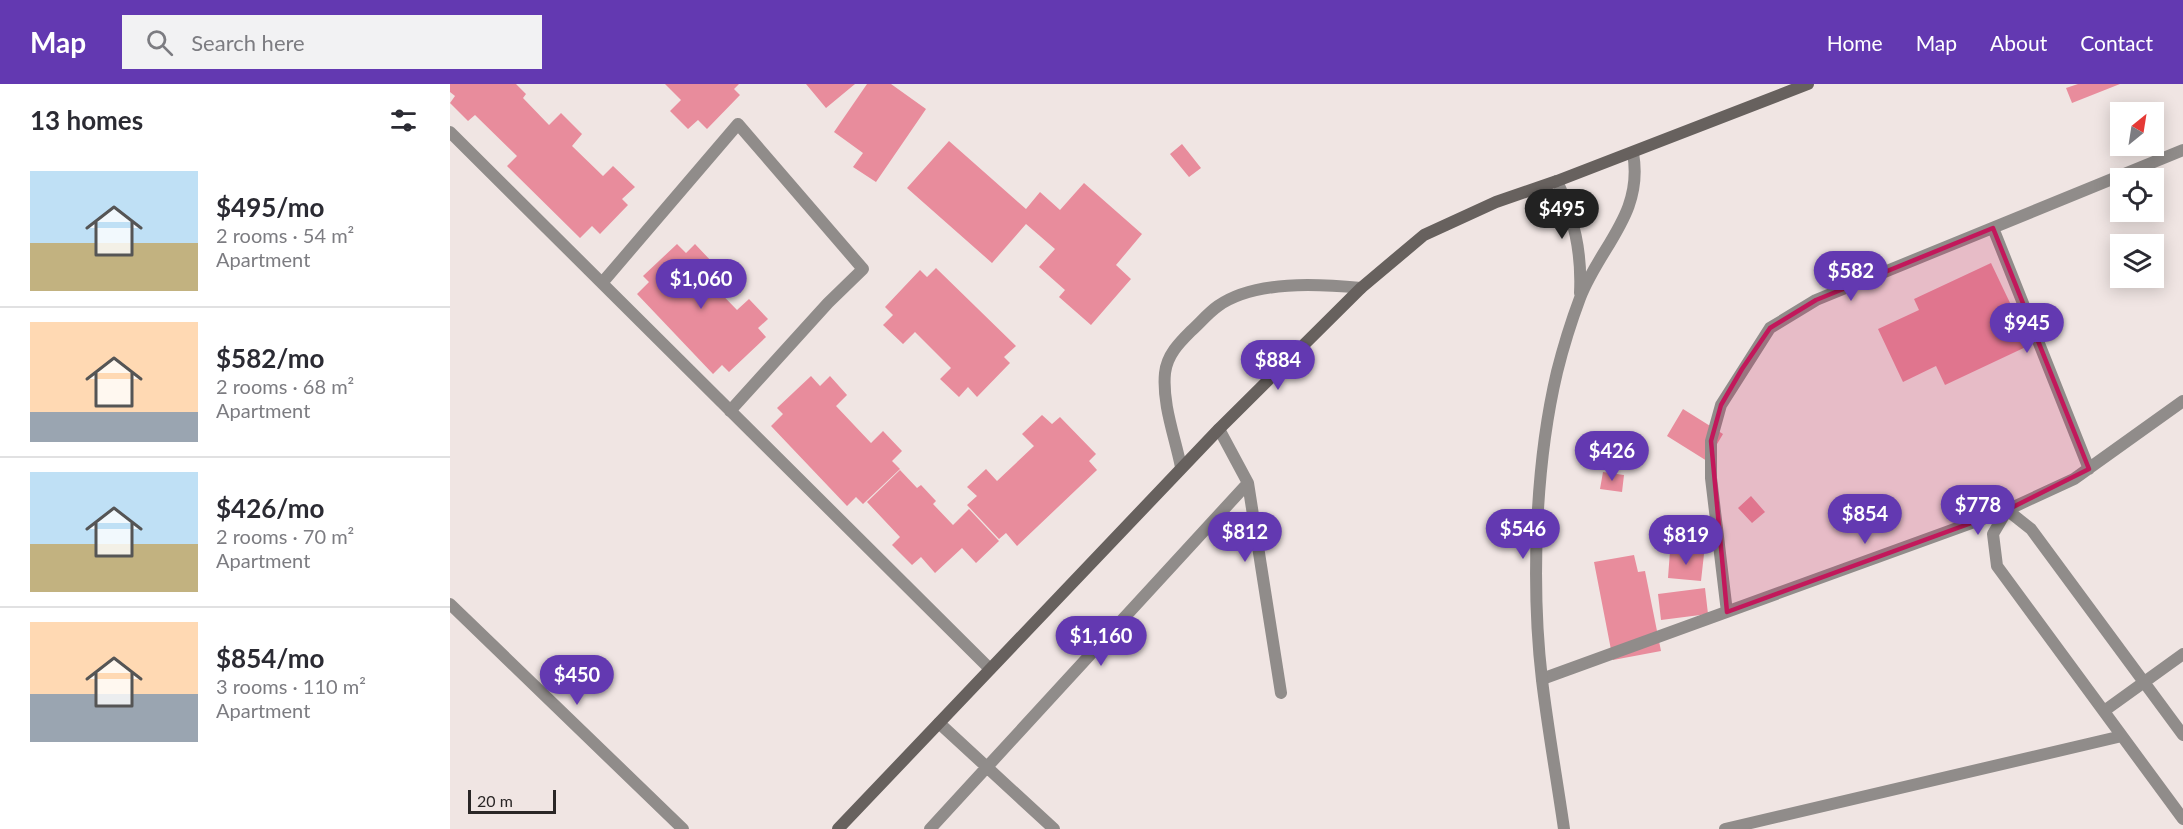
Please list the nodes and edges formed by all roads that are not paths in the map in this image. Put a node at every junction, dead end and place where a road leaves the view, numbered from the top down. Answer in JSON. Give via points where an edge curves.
{"nodes":[{"id":1,"x":1808,"y":84,"type":"edge"},
{"id":2,"x":450,"y":132,"type":"edge"},
{"id":3,"x":2183,"y":150,"type":"edge"},
{"id":4,"x":1633,"y":153,"type":"junction"},
{"id":5,"x":1557,"y":181,"type":"junction"},
{"id":6,"x":1993,"y":228,"type":"junction"},
{"id":7,"x":602,"y":283,"type":"junction"},
{"id":8,"x":1361,"y":288,"type":"junction"},
{"id":9,"x":1580,"y":297,"type":"junction"},
{"id":10,"x":2183,"y":401,"type":"edge"},
{"id":11,"x":730,"y":411,"type":"junction"},
{"id":12,"x":1219,"y":429,"type":"junction"},
{"id":13,"x":1181,"y":467,"type":"junction"},
{"id":14,"x":2089,"y":469,"type":"junction"},
{"id":15,"x":1248,"y":483,"type":"junction"},
{"id":16,"x":2007,"y":510,"type":"junction"},
{"id":17,"x":450,"y":604,"type":"edge"},
{"id":18,"x":1727,"y":612,"type":"junction"},
{"id":19,"x":2183,"y":654,"type":"edge"},
{"id":20,"x":990,"y":669,"type":"junction"},
{"id":21,"x":1542,"y":678,"type":"junction"},
{"id":22,"x":2144,"y":682,"type":"junction"},
{"id":23,"x":1281,"y":693,"type":"dead end"},
{"id":24,"x":2104,"y":711,"type":"junction"},
{"id":25,"x":939,"y":723,"type":"junction"},
{"id":26,"x":2183,"y":735,"type":"edge"},
{"id":27,"x":2122,"y":736,"type":"junction"},
{"id":28,"x":987,"y":770,"type":"junction"},
{"id":29,"x":2183,"y":819,"type":"edge"},
{"id":30,"x":683,"y":829,"type":"edge"},
{"id":31,"x":838,"y":829,"type":"edge"},
{"id":32,"x":930,"y":829,"type":"edge"},
{"id":33,"x":1054,"y":829,"type":"edge"},
{"id":34,"x":1564,"y":829,"type":"edge"},
{"id":35,"x":1725,"y":829,"type":"edge"}],
"edges":[{"from":1,"to":4,"type":"main road"},
{"from":2,"to":7,"type":"street"},
{"from":3,"to":6,"type":"street"},
{"from":4,"to":5,"type":"main road"},
{"from":4,"to":9,"type":"street","via":[[1635,186],[1627,211]]},
{"from":5,"to":8,"type":"main road","via":[[1496,202],[1424,235]]},
{"from":5,"to":9,"type":"street","via":[[1577,238]]},
{"from":6,"to":14,"type":"street"},
{"from":6,"to":18,"type":"street","via":[[1816,300],[1770,328],[1747,361],[1721,405],[1711,441],[1711,478]]},
{"from":7,"to":11,"type":"street"},
{"from":7,"to":11,"type":"street","via":[[738,124],[863,269]]},
{"from":8,"to":12,"type":"main road"},
{"from":8,"to":13,"type":"street","via":[[1314,284],[1248,293],[1219,305],[1179,343],[1170,355],[1166,379],[1167,404]]},
{"from":9,"to":21,"type":"street","via":[[1557,372],[1539,512]]},
{"from":10,"to":14,"type":"street"},
{"from":11,"to":20,"type":"street"},
{"from":12,"to":13,"type":"main road"},
{"from":12,"to":15,"type":"street"},
{"from":13,"to":20,"type":"main road"},
{"from":14,"to":16,"type":"street"},
{"from":15,"to":23,"type":"street"},
{"from":15,"to":28,"type":"street"},
{"from":16,"to":18,"type":"street"},
{"from":16,"to":22,"type":"street","via":[[2031,529]]},
{"from":16,"to":24,"type":"street","via":[[1993,534],[1997,566]]},
{"from":17,"to":30,"type":"street"},
{"from":18,"to":21,"type":"street"},
{"from":19,"to":22,"type":"street"},
{"from":20,"to":25,"type":"main road"},
{"from":21,"to":34,"type":"street"},
{"from":22,"to":24,"type":"street"},
{"from":22,"to":26,"type":"street"},
{"from":24,"to":27,"type":"street"},
{"from":25,"to":28,"type":"street"},
{"from":25,"to":31,"type":"main road"},
{"from":27,"to":29,"type":"street"},
{"from":27,"to":35,"type":"street"},
{"from":28,"to":32,"type":"street"},
{"from":28,"to":33,"type":"street"}]}
